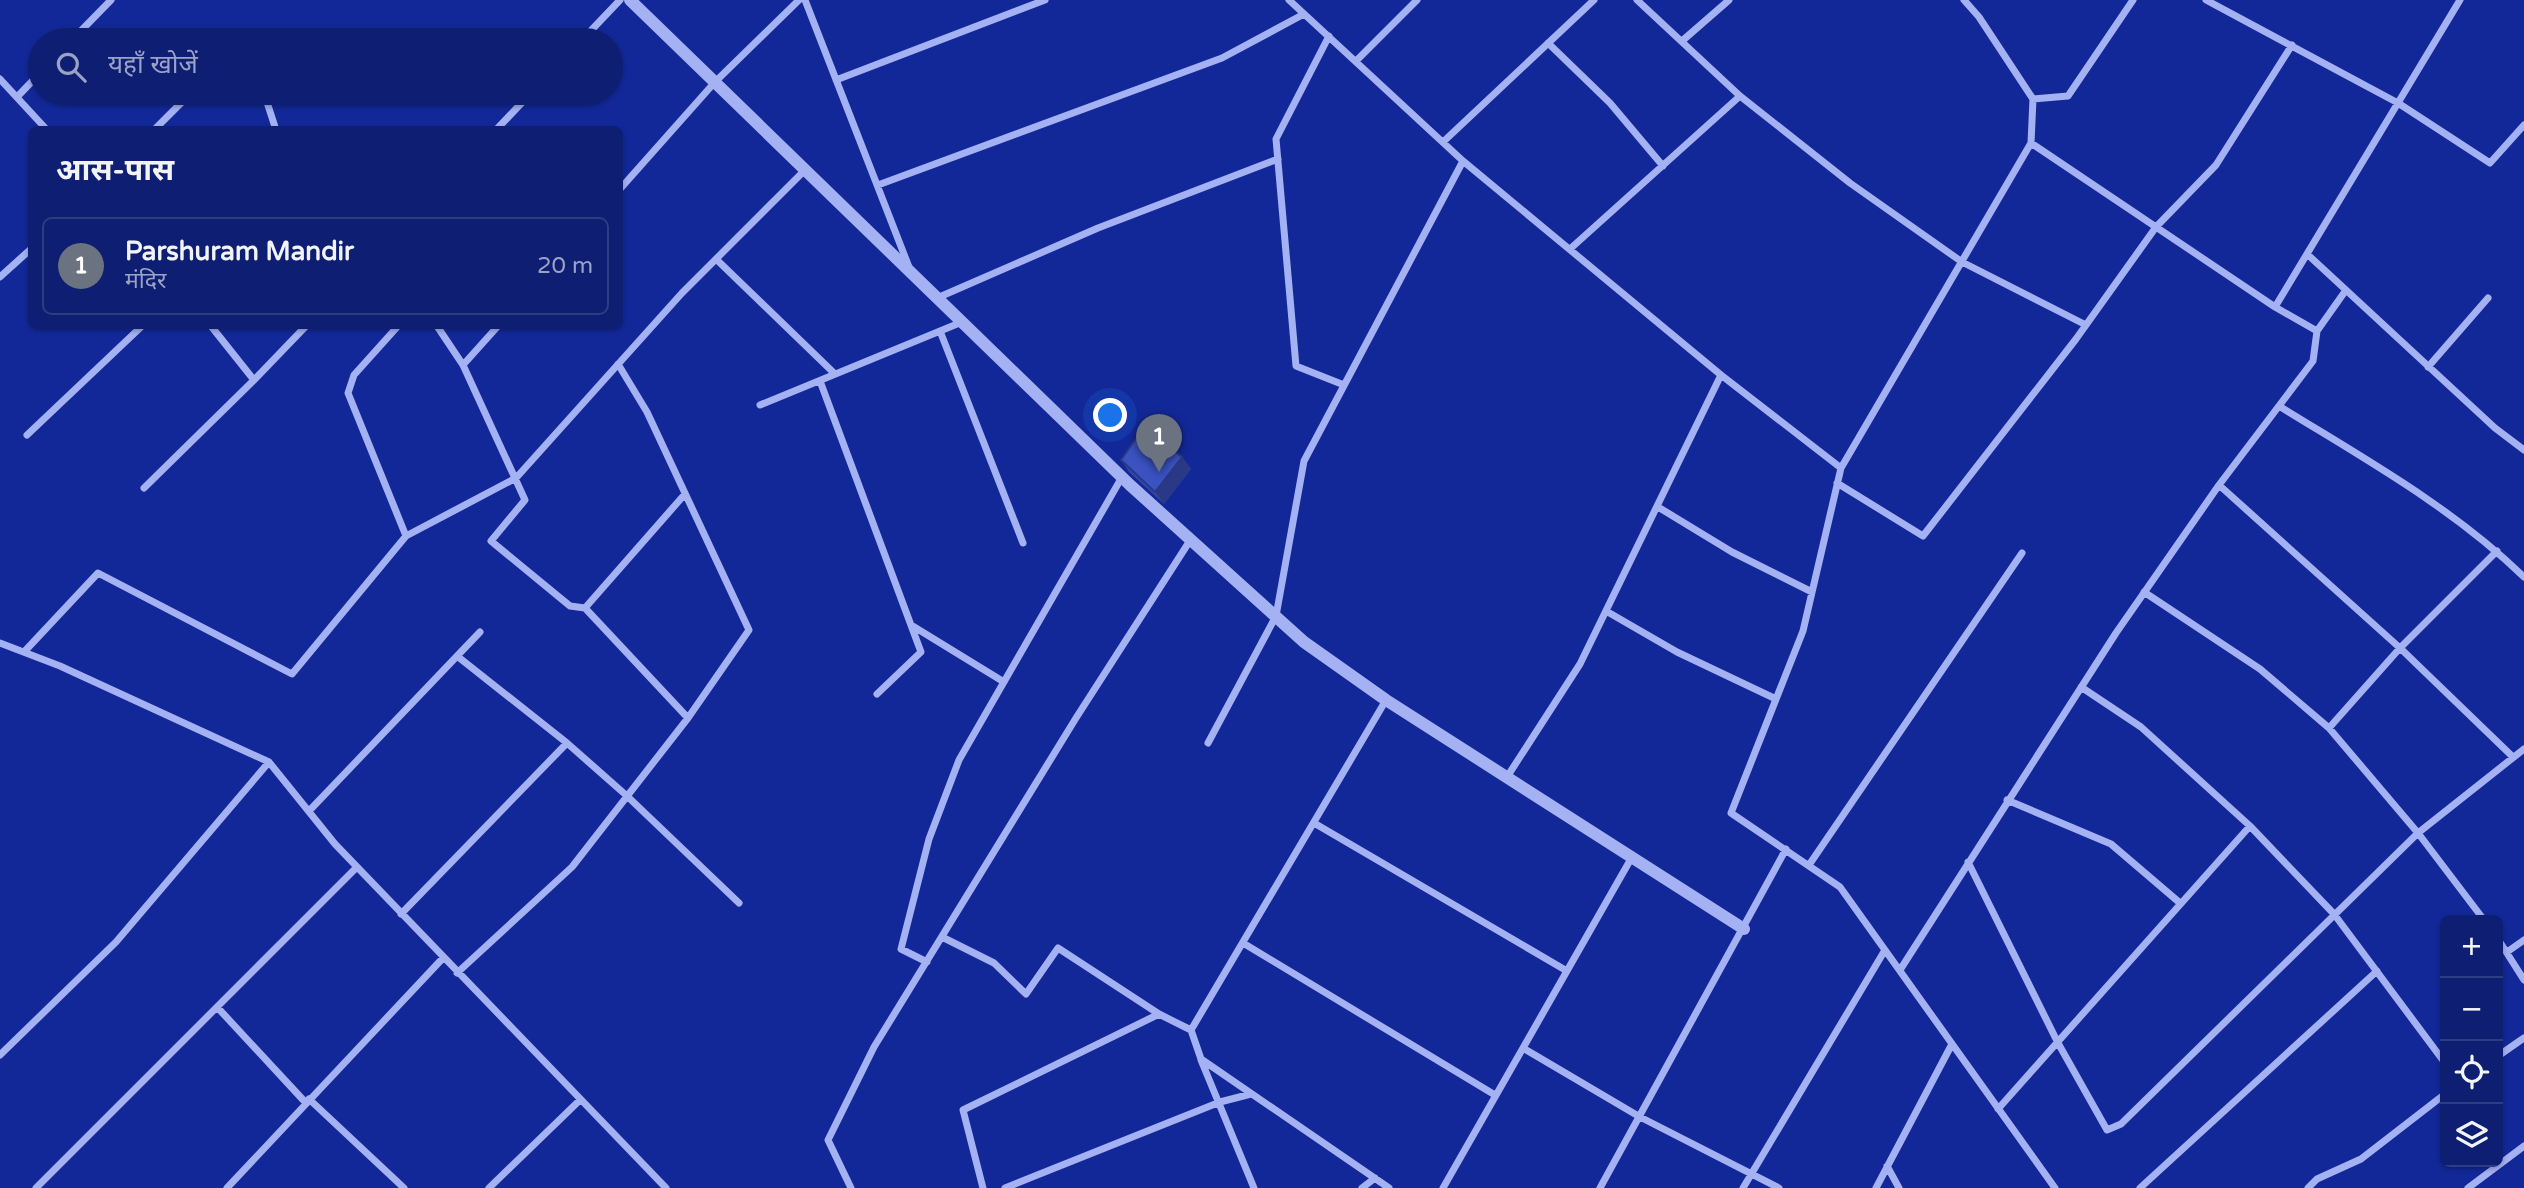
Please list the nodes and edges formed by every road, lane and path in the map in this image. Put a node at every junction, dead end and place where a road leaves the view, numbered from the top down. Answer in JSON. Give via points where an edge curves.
{"nodes":[{"id":1,"x":111,"y":0,"type":"edge"},
{"id":2,"x":621,"y":0,"type":"edge"},
{"id":3,"x":629,"y":0,"type":"edge"},
{"id":4,"x":799,"y":0,"type":"edge"},
{"id":5,"x":805,"y":0,"type":"edge"},
{"id":6,"x":1045,"y":0,"type":"edge"},
{"id":7,"x":1289,"y":0,"type":"edge"},
{"id":8,"x":1416,"y":0,"type":"edge"},
{"id":9,"x":1594,"y":0,"type":"edge"},
{"id":10,"x":1637,"y":0,"type":"edge"},
{"id":11,"x":1729,"y":0,"type":"edge"},
{"id":12,"x":1964,"y":0,"type":"edge"},
{"id":13,"x":2133,"y":0,"type":"edge"},
{"id":14,"x":2206,"y":0,"type":"edge"},
{"id":15,"x":2460,"y":0,"type":"edge"},
{"id":16,"x":1304,"y":14,"type":"junction"},
{"id":17,"x":84,"y":28,"type":"edge"},
{"id":18,"x":594,"y":28,"type":"edge"},
{"id":19,"x":1329,"y":36,"type":"junction"},
{"id":20,"x":1682,"y":41,"type":"junction"},
{"id":21,"x":1548,"y":43,"type":"junction"},
{"id":22,"x":2292,"y":45,"type":"junction"},
{"id":23,"x":1356,"y":61,"type":"junction"},
{"id":24,"x":0,"y":79,"type":"edge"},
{"id":25,"x":836,"y":80,"type":"junction"},
{"id":26,"x":715,"y":82,"type":"junction"},
{"id":27,"x":28,"y":86,"type":"edge"},
{"id":28,"x":18,"y":96,"type":"junction"},
{"id":29,"x":1740,"y":96,"type":"junction"},
{"id":30,"x":2033,"y":99,"type":"junction"},
{"id":31,"x":2398,"y":103,"type":"junction"},
{"id":32,"x":179,"y":105,"type":"edge"},
{"id":33,"x":268,"y":105,"type":"edge"},
{"id":34,"x":520,"y":105,"type":"edge"},
{"id":35,"x":2524,"y":125,"type":"edge"},
{"id":36,"x":44,"y":126,"type":"edge"},
{"id":37,"x":158,"y":126,"type":"edge"},
{"id":38,"x":275,"y":126,"type":"edge"},
{"id":39,"x":500,"y":126,"type":"edge"},
{"id":40,"x":1443,"y":142,"type":"junction"},
{"id":41,"x":2031,"y":143,"type":"junction"},
{"id":42,"x":1278,"y":159,"type":"junction"},
{"id":43,"x":1463,"y":160,"type":"junction"},
{"id":44,"x":1664,"y":166,"type":"junction"},
{"id":45,"x":806,"y":170,"type":"junction"},
{"id":46,"x":877,"y":185,"type":"junction"},
{"id":47,"x":623,"y":187,"type":"edge"},
{"id":48,"x":2156,"y":227,"type":"junction"},
{"id":49,"x":1570,"y":249,"type":"junction"},
{"id":50,"x":28,"y":252,"type":"edge"},
{"id":51,"x":2307,"y":254,"type":"junction"},
{"id":52,"x":716,"y":258,"type":"junction"},
{"id":53,"x":1962,"y":262,"type":"junction"},
{"id":54,"x":912,"y":273,"type":"junction"},
{"id":55,"x":0,"y":277,"type":"edge"},
{"id":56,"x":2346,"y":290,"type":"junction"},
{"id":57,"x":937,"y":298,"type":"junction"},
{"id":58,"x":2488,"y":298,"type":"dead end"},
{"id":59,"x":2275,"y":307,"type":"junction"},
{"id":60,"x":962,"y":322,"type":"junction"},
{"id":61,"x":2086,"y":325,"type":"junction"},
{"id":62,"x":139,"y":329,"type":"edge"},
{"id":63,"x":213,"y":329,"type":"edge"},
{"id":64,"x":303,"y":329,"type":"edge"},
{"id":65,"x":395,"y":329,"type":"edge"},
{"id":66,"x":439,"y":329,"type":"edge"},
{"id":67,"x":495,"y":329,"type":"edge"},
{"id":68,"x":940,"y":331,"type":"junction"},
{"id":69,"x":2317,"y":331,"type":"junction"},
{"id":70,"x":463,"y":365,"type":"junction"},
{"id":71,"x":618,"y":365,"type":"junction"},
{"id":72,"x":2428,"y":367,"type":"junction"},
{"id":73,"x":835,"y":374,"type":"junction"},
{"id":74,"x":1721,"y":375,"type":"junction"},
{"id":75,"x":254,"y":380,"type":"junction"},
{"id":76,"x":820,"y":380,"type":"junction"},
{"id":77,"x":1344,"y":385,"type":"junction"},
{"id":78,"x":760,"y":405,"type":"dead end"},
{"id":79,"x":2279,"y":406,"type":"junction"},
{"id":80,"x":27,"y":435,"type":"dead end"},
{"id":81,"x":2524,"y":450,"type":"edge"},
{"id":82,"x":1841,"y":468,"type":"junction"},
{"id":83,"x":1122,"y":477,"type":"junction"},
{"id":84,"x":516,"y":478,"type":"junction"},
{"id":85,"x":1837,"y":483,"type":"junction"},
{"id":86,"x":2219,"y":485,"type":"junction"},
{"id":87,"x":144,"y":488,"type":"dead end"},
{"id":88,"x":685,"y":494,"type":"junction"},
{"id":89,"x":1658,"y":507,"type":"junction"},
{"id":90,"x":406,"y":536,"type":"junction"},
{"id":91,"x":1191,"y":539,"type":"junction"},
{"id":92,"x":1023,"y":543,"type":"dead end"},
{"id":93,"x":2497,"y":551,"type":"junction"},
{"id":94,"x":2022,"y":553,"type":"dead end"},
{"id":95,"x":2524,"y":576,"type":"edge"},
{"id":96,"x":2144,"y":592,"type":"junction"},
{"id":97,"x":1812,"y":593,"type":"junction"},
{"id":98,"x":585,"y":608,"type":"junction"},
{"id":99,"x":1606,"y":611,"type":"junction"},
{"id":100,"x":1276,"y":616,"type":"junction"},
{"id":101,"x":911,"y":624,"type":"junction"},
{"id":102,"x":480,"y":632,"type":"dead end"},
{"id":103,"x":0,"y":643,"type":"edge"},
{"id":104,"x":2400,"y":648,"type":"junction"},
{"id":105,"x":24,"y":652,"type":"junction"},
{"id":106,"x":457,"y":656,"type":"junction"},
{"id":107,"x":1004,"y":682,"type":"junction"},
{"id":108,"x":2081,"y":687,"type":"junction"},
{"id":109,"x":877,"y":694,"type":"dead end"},
{"id":110,"x":1776,"y":699,"type":"junction"},
{"id":111,"x":1386,"y":700,"type":"junction"},
{"id":112,"x":688,"y":718,"type":"junction"},
{"id":113,"x":2329,"y":728,"type":"junction"},
{"id":114,"x":567,"y":743,"type":"junction"},
{"id":115,"x":1208,"y":743,"type":"dead end"},
{"id":116,"x":2524,"y":749,"type":"edge"},
{"id":117,"x":2513,"y":757,"type":"junction"},
{"id":118,"x":269,"y":762,"type":"junction"},
{"id":119,"x":1507,"y":777,"type":"junction"},
{"id":120,"x":627,"y":796,"type":"junction"},
{"id":121,"x":2007,"y":800,"type":"junction"},
{"id":122,"x":309,"y":811,"type":"junction"},
{"id":123,"x":1314,"y":823,"type":"junction"},
{"id":124,"x":2250,"y":826,"type":"junction"},
{"id":125,"x":2418,"y":833,"type":"junction"},
{"id":126,"x":1786,"y":849,"type":"junction"},
{"id":127,"x":1632,"y":857,"type":"junction"},
{"id":128,"x":1968,"y":862,"type":"junction"},
{"id":129,"x":1809,"y":865,"type":"junction"},
{"id":130,"x":357,"y":867,"type":"junction"},
{"id":131,"x":739,"y":903,"type":"dead end"},
{"id":132,"x":2180,"y":903,"type":"junction"},
{"id":133,"x":401,"y":914,"type":"junction"},
{"id":134,"x":2334,"y":914,"type":"junction"},
{"id":135,"x":2480,"y":915,"type":"edge"},
{"id":136,"x":1744,"y":929,"type":"junction"},
{"id":137,"x":942,"y":937,"type":"junction"},
{"id":138,"x":2524,"y":940,"type":"edge"},
{"id":139,"x":1243,"y":943,"type":"junction"},
{"id":140,"x":2503,"y":946,"type":"edge"},
{"id":141,"x":1885,"y":950,"type":"junction"},
{"id":142,"x":2508,"y":952,"type":"junction"},
{"id":143,"x":443,"y":958,"type":"junction"},
{"id":144,"x":927,"y":962,"type":"junction"},
{"id":145,"x":1900,"y":970,"type":"junction"},
{"id":146,"x":1567,"y":971,"type":"junction"},
{"id":147,"x":2377,"y":971,"type":"junction"},
{"id":148,"x":457,"y":973,"type":"junction"},
{"id":149,"x":2524,"y":980,"type":"edge"},
{"id":150,"x":217,"y":1007,"type":"junction"},
{"id":151,"x":1159,"y":1014,"type":"junction"},
{"id":152,"x":1191,"y":1030,"type":"junction"},
{"id":153,"x":2524,"y":1038,"type":"edge"},
{"id":154,"x":2058,"y":1043,"type":"junction"},
{"id":155,"x":1952,"y":1044,"type":"junction"},
{"id":156,"x":1523,"y":1048,"type":"junction"},
{"id":157,"x":2503,"y":1053,"type":"edge"},
{"id":158,"x":0,"y":1055,"type":"edge"},
{"id":159,"x":2440,"y":1056,"type":"edge"},
{"id":160,"x":1200,"y":1059,"type":"junction"},
{"id":161,"x":1251,"y":1094,"type":"junction"},
{"id":162,"x":1496,"y":1095,"type":"junction"},
{"id":163,"x":2440,"y":1098,"type":"edge"},
{"id":164,"x":580,"y":1100,"type":"junction"},
{"id":165,"x":308,"y":1101,"type":"junction"},
{"id":166,"x":1219,"y":1103,"type":"junction"},
{"id":167,"x":1998,"y":1109,"type":"junction"},
{"id":168,"x":1640,"y":1117,"type":"junction"},
{"id":169,"x":2524,"y":1146,"type":"edge"},
{"id":170,"x":1887,"y":1166,"type":"junction"},
{"id":171,"x":1751,"y":1174,"type":"junction"},
{"id":172,"x":1375,"y":1178,"type":"junction"},
{"id":173,"x":36,"y":1188,"type":"edge"},
{"id":174,"x":227,"y":1188,"type":"edge"},
{"id":175,"x":404,"y":1188,"type":"edge"},
{"id":176,"x":489,"y":1188,"type":"edge"},
{"id":177,"x":666,"y":1188,"type":"edge"},
{"id":178,"x":851,"y":1188,"type":"edge"},
{"id":179,"x":983,"y":1188,"type":"edge"},
{"id":180,"x":1005,"y":1188,"type":"edge"},
{"id":181,"x":1254,"y":1188,"type":"edge"},
{"id":182,"x":1362,"y":1188,"type":"edge"},
{"id":183,"x":1389,"y":1188,"type":"edge"},
{"id":184,"x":1443,"y":1188,"type":"edge"},
{"id":185,"x":1600,"y":1188,"type":"edge"},
{"id":186,"x":1743,"y":1188,"type":"edge"},
{"id":187,"x":1779,"y":1188,"type":"edge"},
{"id":188,"x":1876,"y":1188,"type":"edge"},
{"id":189,"x":1899,"y":1188,"type":"edge"},
{"id":190,"x":2055,"y":1188,"type":"edge"},
{"id":191,"x":2140,"y":1188,"type":"edge"},
{"id":192,"x":2308,"y":1188,"type":"edge"},
{"id":193,"x":2468,"y":1188,"type":"edge"}],
"edges":[{"from":1,"to":17,"type":"street"},
{"from":2,"to":18,"type":"street"},
{"from":3,"to":26,"type":"street"},
{"from":4,"to":26,"type":"street"},
{"from":5,"to":25,"type":"street"},
{"from":6,"to":25,"type":"street"},
{"from":7,"to":16,"type":"street"},
{"from":8,"to":23,"type":"street"},
{"from":9,"to":21,"type":"street"},
{"from":10,"to":20,"type":"street"},
{"from":11,"to":20,"type":"street"},
{"from":12,"to":30,"type":"street"},
{"from":13,"to":30,"type":"street","via":[[2068,96]]},
{"from":14,"to":22,"type":"street"},
{"from":15,"to":31,"type":"street"},
{"from":16,"to":19,"type":"street"},
{"from":16,"to":46,"type":"street","via":[[1222,58]]},
{"from":19,"to":23,"type":"street"},
{"from":19,"to":42,"type":"street","via":[[1276,139]]},
{"from":20,"to":29,"type":"street"},
{"from":21,"to":40,"type":"street"},
{"from":21,"to":44,"type":"street","via":[[1610,103]]},
{"from":22,"to":31,"type":"street"},
{"from":22,"to":48,"type":"street","via":[[2216,165]]},
{"from":23,"to":40,"type":"street"},
{"from":24,"to":28,"type":"street"},
{"from":25,"to":46,"type":"street"},
{"from":26,"to":45,"type":"street"},
{"from":26,"to":47,"type":"street"},
{"from":27,"to":28,"type":"street"},
{"from":28,"to":36,"type":"street"},
{"from":29,"to":44,"type":"street"},
{"from":29,"to":53,"type":"street","via":[[1850,183]]},
{"from":30,"to":41,"type":"street"},
{"from":31,"to":35,"type":"street","via":[[2490,163]]},
{"from":31,"to":51,"type":"street"},
{"from":32,"to":37,"type":"street"},
{"from":33,"to":38,"type":"street"},
{"from":34,"to":39,"type":"street"},
{"from":40,"to":43,"type":"street"},
{"from":41,"to":48,"type":"street"},
{"from":41,"to":53,"type":"street"},
{"from":42,"to":57,"type":"street","via":[[1098,228]]},
{"from":42,"to":77,"type":"street","via":[[1296,366]]},
{"from":43,"to":49,"type":"street"},
{"from":43,"to":77,"type":"street"},
{"from":44,"to":49,"type":"street"},
{"from":45,"to":52,"type":"street"},
{"from":45,"to":54,"type":"street"},
{"from":46,"to":54,"type":"street"},
{"from":48,"to":59,"type":"street"},
{"from":48,"to":61,"type":"street"},
{"from":49,"to":74,"type":"street"},
{"from":50,"to":55,"type":"street"},
{"from":51,"to":56,"type":"street"},
{"from":51,"to":59,"type":"street"},
{"from":52,"to":71,"type":"street"},
{"from":52,"to":73,"type":"street"},
{"from":53,"to":61,"type":"street"},
{"from":53,"to":82,"type":"street"},
{"from":54,"to":57,"type":"street"},
{"from":56,"to":69,"type":"street"},
{"from":56,"to":72,"type":"street"},
{"from":57,"to":60,"type":"street"},
{"from":58,"to":72,"type":"street"},
{"from":59,"to":69,"type":"street"},
{"from":60,"to":68,"type":"street"},
{"from":60,"to":83,"type":"street"},
{"from":61,"to":85,"type":"street","via":[[1923,536]]},
{"from":62,"to":80,"type":"street"},
{"from":63,"to":75,"type":"street"},
{"from":64,"to":75,"type":"street"},
{"from":65,"to":90,"type":"street","via":[[354,375],[348,393]]},
{"from":66,"to":70,"type":"street"},
{"from":67,"to":70,"type":"street"},
{"from":68,"to":73,"type":"street"},
{"from":68,"to":92,"type":"street"},
{"from":69,"to":79,"type":"street","via":[[2313,361]]},
{"from":70,"to":84,"type":"street"},
{"from":71,"to":84,"type":"street"},
{"from":71,"to":88,"type":"street","via":[[647,412]]},
{"from":72,"to":81,"type":"street"},
{"from":73,"to":76,"type":"street"},
{"from":74,"to":82,"type":"street"},
{"from":74,"to":89,"type":"street"},
{"from":75,"to":87,"type":"street"},
{"from":76,"to":78,"type":"street"},
{"from":76,"to":101,"type":"street"},
{"from":77,"to":100,"type":"street","via":[[1304,461]]},
{"from":79,"to":86,"type":"street"},
{"from":79,"to":93,"type":"street","via":[[2416,490]]},
{"from":82,"to":85,"type":"street"},
{"from":83,"to":91,"type":"street"},
{"from":83,"to":107,"type":"street"},
{"from":84,"to":90,"type":"street"},
{"from":84,"to":98,"type":"street","via":[[525,500],[491,541],[570,606]]},
{"from":85,"to":97,"type":"street"},
{"from":86,"to":96,"type":"street"},
{"from":86,"to":104,"type":"street"},
{"from":88,"to":98,"type":"street"},
{"from":88,"to":112,"type":"street","via":[[749,631]]},
{"from":89,"to":97,"type":"street"},
{"from":89,"to":99,"type":"street"},
{"from":90,"to":105,"type":"street","via":[[292,674],[98,573]]},
{"from":91,"to":100,"type":"street"},
{"from":91,"to":137,"type":"street"},
{"from":93,"to":95,"type":"street"},
{"from":93,"to":104,"type":"street"},
{"from":94,"to":129,"type":"street"},
{"from":96,"to":108,"type":"street"},
{"from":96,"to":113,"type":"street","via":[[2260,669]]},
{"from":97,"to":110,"type":"street","via":[[1803,631]]},
{"from":98,"to":112,"type":"street"},
{"from":99,"to":110,"type":"street","via":[[1677,652]]},
{"from":99,"to":119,"type":"street","via":[[1580,664]]},
{"from":100,"to":111,"type":"street","via":[[1304,642]]},
{"from":100,"to":115,"type":"street"},
{"from":101,"to":107,"type":"street"},
{"from":101,"to":109,"type":"street","via":[[921,652]]},
{"from":102,"to":106,"type":"street"},
{"from":103,"to":105,"type":"street"},
{"from":104,"to":113,"type":"street"},
{"from":104,"to":117,"type":"street"},
{"from":105,"to":118,"type":"street"},
{"from":106,"to":114,"type":"street"},
{"from":106,"to":122,"type":"street"},
{"from":107,"to":144,"type":"street","via":[[959,760],[929,839],[901,949]]},
{"from":108,"to":121,"type":"street"},
{"from":108,"to":124,"type":"street","via":[[2141,727]]},
{"from":110,"to":126,"type":"street","via":[[1731,813]]},
{"from":111,"to":119,"type":"street"},
{"from":111,"to":123,"type":"street"},
{"from":112,"to":120,"type":"street"},
{"from":113,"to":125,"type":"street"},
{"from":114,"to":120,"type":"street"},
{"from":114,"to":133,"type":"street"},
{"from":116,"to":117,"type":"street"},
{"from":117,"to":125,"type":"street"},
{"from":118,"to":122,"type":"street"},
{"from":118,"to":158,"type":"street","via":[[116,942]]},
{"from":119,"to":127,"type":"street"},
{"from":120,"to":131,"type":"street"},
{"from":120,"to":148,"type":"street","via":[[572,867]]},
{"from":121,"to":128,"type":"street"},
{"from":121,"to":132,"type":"street","via":[[2111,844]]},
{"from":122,"to":130,"type":"street"},
{"from":123,"to":139,"type":"street"},
{"from":123,"to":146,"type":"street"},
{"from":124,"to":132,"type":"street"},
{"from":124,"to":134,"type":"street"},
{"from":125,"to":134,"type":"street"},
{"from":125,"to":135,"type":"street"},
{"from":126,"to":129,"type":"street"},
{"from":126,"to":136,"type":"street"},
{"from":127,"to":136,"type":"street"},
{"from":127,"to":146,"type":"street"},
{"from":128,"to":145,"type":"street"},
{"from":128,"to":154,"type":"street"},
{"from":129,"to":141,"type":"street","via":[[1840,887]]},
{"from":130,"to":133,"type":"street"},
{"from":130,"to":150,"type":"street"},
{"from":132,"to":154,"type":"street"},
{"from":133,"to":143,"type":"street"},
{"from":134,"to":147,"type":"street"},
{"from":134,"to":154,"type":"street","via":[[2122,1124],[2107,1130]]},
{"from":136,"to":168,"type":"street"},
{"from":137,"to":144,"type":"street"},
{"from":137,"to":151,"type":"street","via":[[994,963],[1026,994],[1058,948]]},
{"from":138,"to":142,"type":"street"},
{"from":139,"to":152,"type":"street"},
{"from":139,"to":162,"type":"street"},
{"from":140,"to":142,"type":"street"},
{"from":141,"to":145,"type":"street"},
{"from":141,"to":171,"type":"street"},
{"from":142,"to":149,"type":"street"},
{"from":143,"to":148,"type":"street"},
{"from":143,"to":165,"type":"street"},
{"from":144,"to":178,"type":"street","via":[[874,1047],[828,1140]]},
{"from":145,"to":155,"type":"street"},
{"from":146,"to":156,"type":"street"},
{"from":147,"to":159,"type":"street"},
{"from":147,"to":191,"type":"street"},
{"from":148,"to":164,"type":"street"},
{"from":150,"to":165,"type":"street"},
{"from":150,"to":173,"type":"street"},
{"from":151,"to":152,"type":"street"},
{"from":151,"to":179,"type":"street","via":[[963,1110]]},
{"from":152,"to":160,"type":"street"},
{"from":153,"to":157,"type":"street"},
{"from":154,"to":167,"type":"street"},
{"from":155,"to":167,"type":"street"},
{"from":155,"to":170,"type":"street"},
{"from":156,"to":162,"type":"street"},
{"from":156,"to":168,"type":"street"},
{"from":160,"to":161,"type":"street"},
{"from":160,"to":166,"type":"street"},
{"from":161,"to":166,"type":"street"},
{"from":161,"to":172,"type":"street"},
{"from":162,"to":184,"type":"street"},
{"from":163,"to":192,"type":"street","via":[[2361,1159]]},
{"from":164,"to":176,"type":"street"},
{"from":164,"to":177,"type":"street"},
{"from":165,"to":174,"type":"street"},
{"from":165,"to":175,"type":"street"},
{"from":166,"to":180,"type":"street"},
{"from":166,"to":181,"type":"street"},
{"from":167,"to":190,"type":"street"},
{"from":168,"to":171,"type":"street"},
{"from":168,"to":185,"type":"street"},
{"from":169,"to":193,"type":"street"},
{"from":170,"to":188,"type":"street"},
{"from":170,"to":189,"type":"street"},
{"from":171,"to":186,"type":"street"},
{"from":171,"to":187,"type":"street"},
{"from":172,"to":182,"type":"street"},
{"from":172,"to":183,"type":"street"}]}
